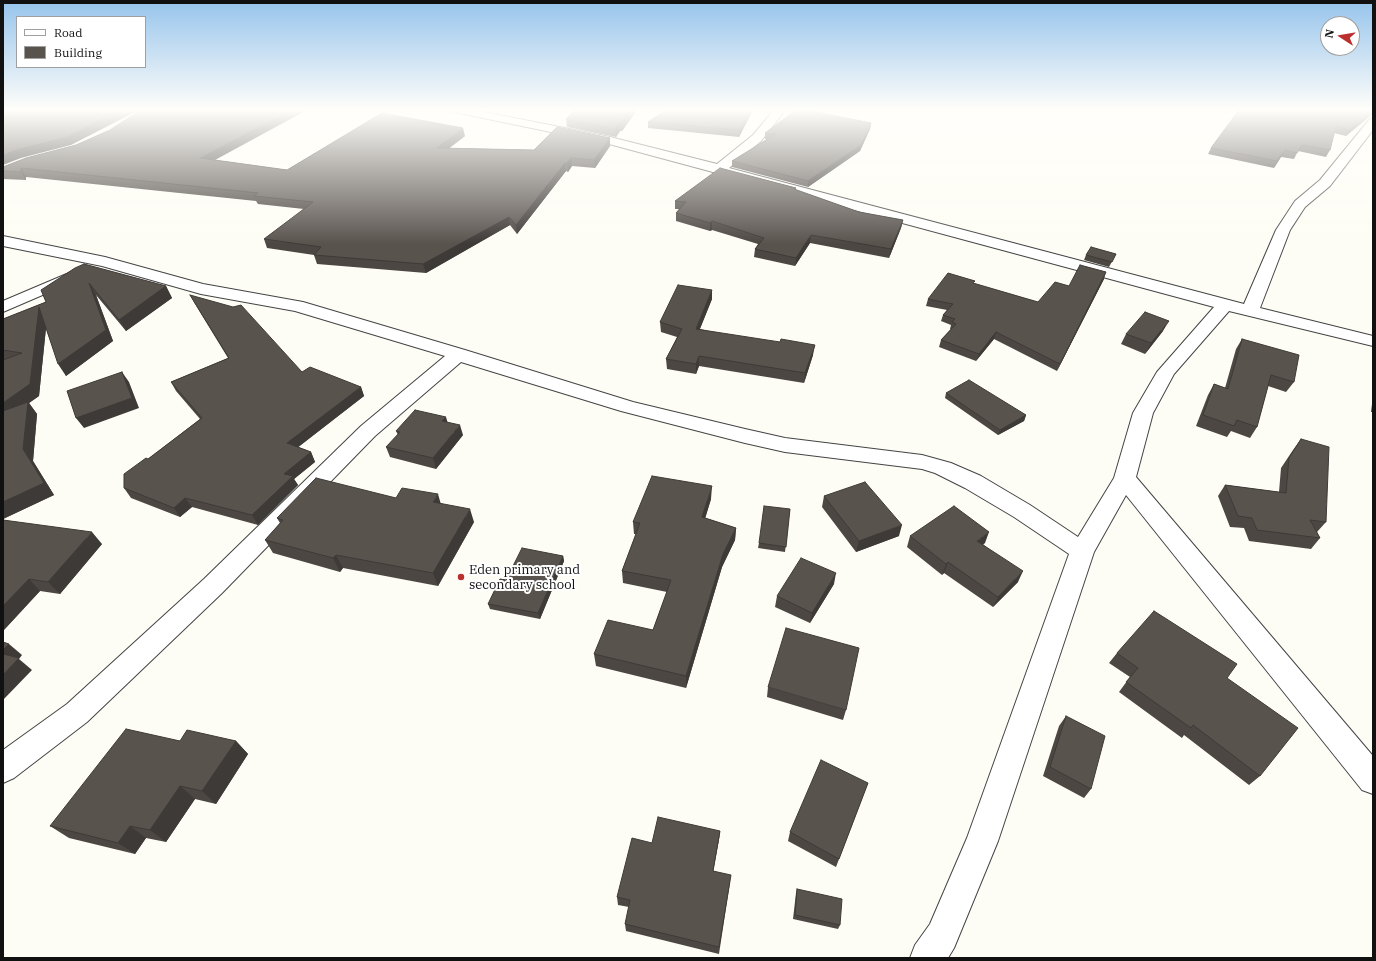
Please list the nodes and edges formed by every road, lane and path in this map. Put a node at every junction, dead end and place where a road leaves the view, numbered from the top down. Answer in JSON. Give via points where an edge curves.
{"nodes":[{"id":1,"x":664,"y":155,"type":"edge"},
{"id":2,"x":736,"y":155,"type":"edge"},
{"id":3,"x":1348,"y":155,"type":"edge"},
{"id":4,"x":719,"y":169,"type":"junction"},
{"id":5,"x":3,"y":241,"type":"edge"},
{"id":6,"x":105,"y":262,"type":"junction"},
{"id":7,"x":1225,"y":305,"type":"junction"},
{"id":8,"x":3,"y":307,"type":"edge"},
{"id":9,"x":1250,"y":311,"type":"junction"},
{"id":10,"x":1373,"y":341,"type":"edge"},
{"id":11,"x":459,"y":354,"type":"junction"},
{"id":12,"x":1126,"y":478,"type":"junction"},
{"id":13,"x":1082,"y":551,"type":"junction"},
{"id":14,"x":3,"y":768,"type":"edge"},
{"id":15,"x":1373,"y":779,"type":"edge"},
{"id":16,"x":928,"y":958,"type":"edge"}],
"edges":[{"from":1,"to":4,"type":"street"},
{"from":2,"to":4,"type":"street"},
{"from":3,"to":9,"type":"street","via":[[1325,184],[1300,204],[1283,230]]},
{"from":4,"to":7,"type":"street"},
{"from":5,"to":6,"type":"street"},
{"from":6,"to":8,"type":"street"},
{"from":6,"to":11,"type":"street","via":[[201,289],[323,313]]},
{"from":7,"to":9,"type":"street"},
{"from":7,"to":12,"type":"street","via":[[1166,372],[1143,413]]},
{"from":9,"to":10,"type":"street"},
{"from":11,"to":13,"type":"street","via":[[628,407],[738,434],[785,445],[904,459],[943,468],[973,482]]},
{"from":11,"to":14,"type":"street","via":[[368,431],[213,586],[77,713]]},
{"from":12,"to":13,"type":"street"},
{"from":12,"to":15,"type":"street"},
{"from":13,"to":16,"type":"street","via":[[982,840],[942,936]]}]}
